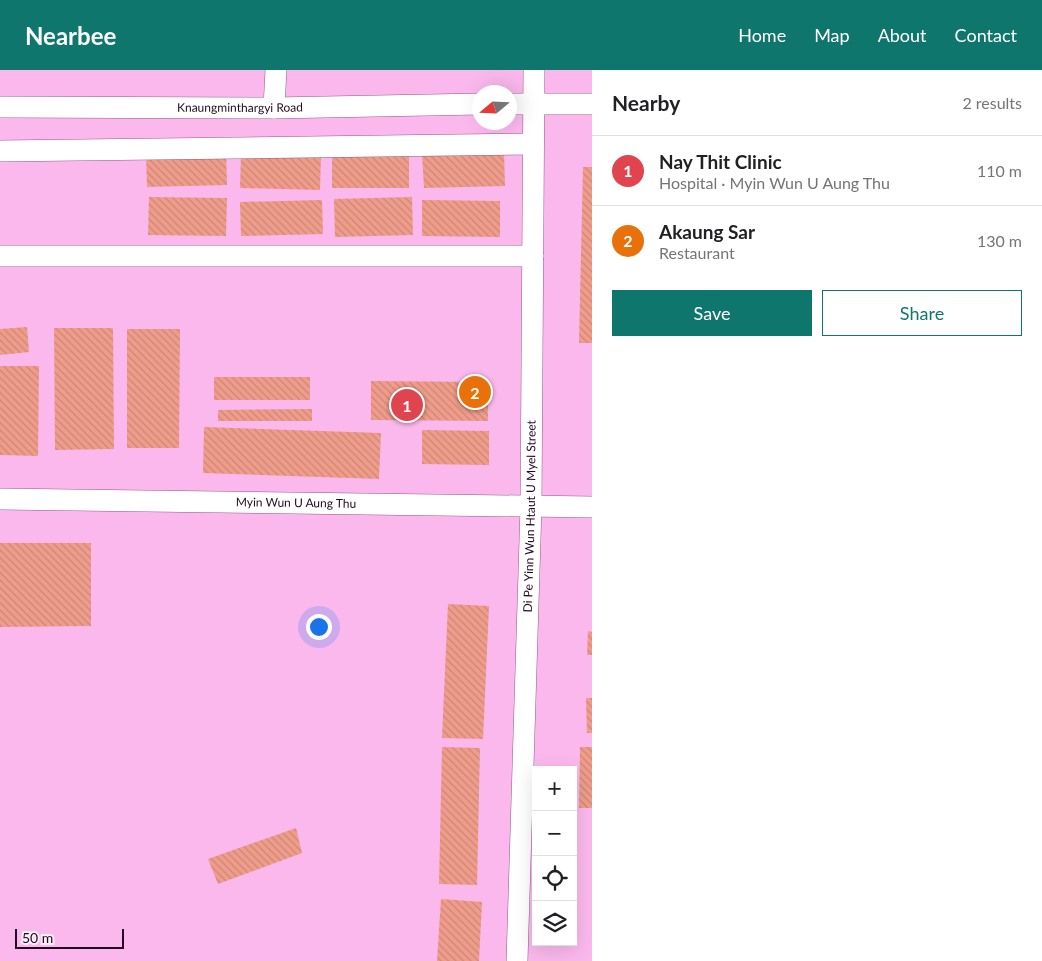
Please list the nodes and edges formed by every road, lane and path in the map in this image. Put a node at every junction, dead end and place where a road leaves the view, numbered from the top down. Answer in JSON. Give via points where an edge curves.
{"nodes":[{"id":1,"x":276,"y":70,"type":"edge"},
{"id":2,"x":534,"y":70,"type":"edge"},
{"id":3,"x":472,"y":104,"type":"edge"},
{"id":4,"x":517,"y":104,"type":"edge"},
{"id":5,"x":534,"y":104,"type":"junction"},
{"id":6,"x":592,"y":104,"type":"edge"},
{"id":7,"x":0,"y":106,"type":"edge"},
{"id":8,"x":274,"y":108,"type":"junction"},
{"id":9,"x":534,"y":144,"type":"junction"},
{"id":10,"x":0,"y":151,"type":"edge"},
{"id":11,"x":0,"y":256,"type":"edge"},
{"id":12,"x":533,"y":256,"type":"junction"},
{"id":13,"x":0,"y":500,"type":"edge"},
{"id":14,"x":531,"y":507,"type":"junction"},
{"id":15,"x":592,"y":507,"type":"edge"},
{"id":16,"x":517,"y":961,"type":"edge"}],
"edges":[{"from":1,"to":8,"type":"street"},
{"from":2,"to":5,"type":"street","name":"Di Pe Yinn Wun Htaut U Myel Street"},
{"from":3,"to":8,"type":"street","name":"Knaungminthargyi Road"},
{"from":4,"to":5,"type":"street"},
{"from":5,"to":6,"type":"street"},
{"from":5,"to":9,"type":"street","name":"Di Pe Yinn Wun Htaut U Myel Street"},
{"from":7,"to":8,"type":"street","name":"Knaungminthargyi Road"},
{"from":9,"to":10,"type":"street"},
{"from":9,"to":12,"type":"street","name":"Di Pe Yinn Wun Htaut U Myel Street"},
{"from":11,"to":12,"type":"street"},
{"from":12,"to":14,"type":"street","name":"Di Pe Yinn Wun Htaut U Myel Street"},
{"from":13,"to":14,"type":"street","name":"Myin Wun U Aung Thu"},
{"from":14,"to":15,"type":"street","name":"Myin Wun U Aung Thu"},
{"from":14,"to":16,"type":"street","name":"Di Pe Yinn Wun Htaut U Myel Street"}]}
